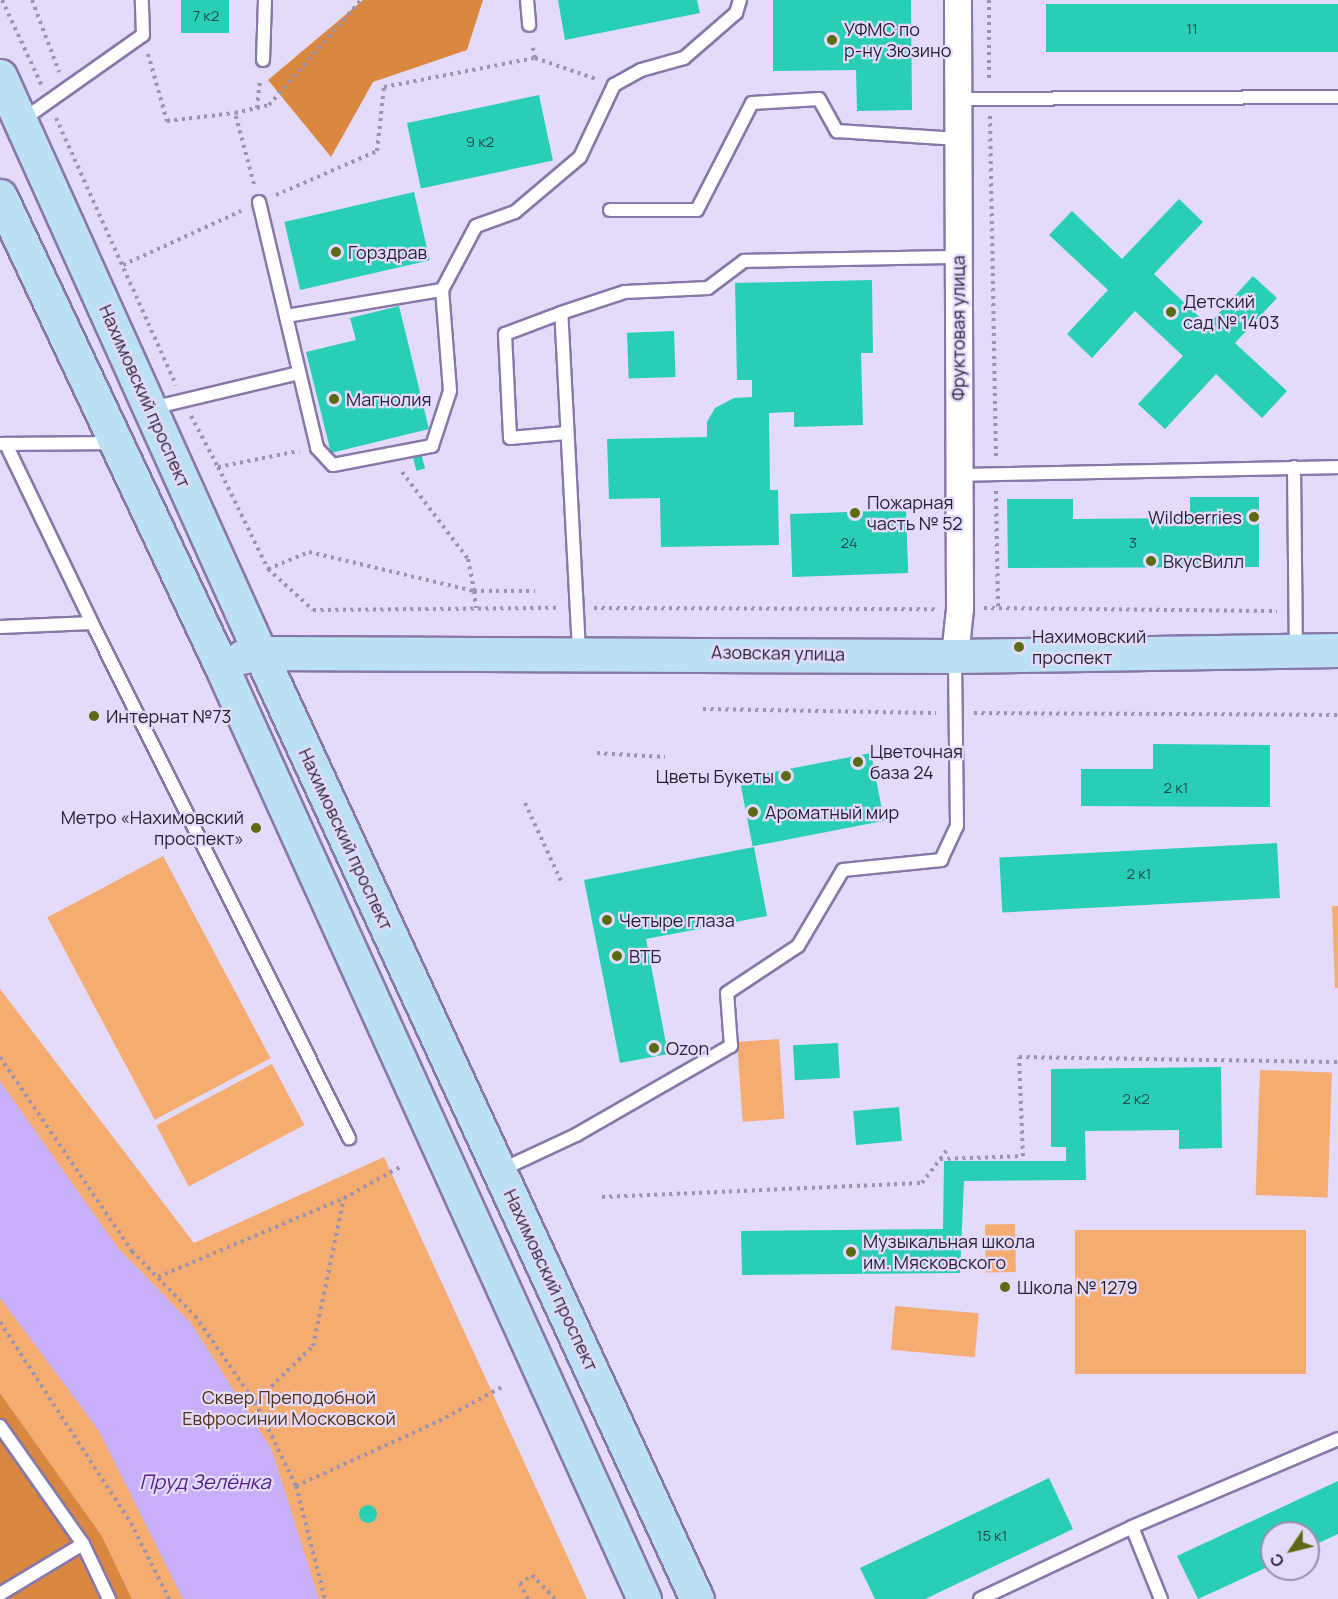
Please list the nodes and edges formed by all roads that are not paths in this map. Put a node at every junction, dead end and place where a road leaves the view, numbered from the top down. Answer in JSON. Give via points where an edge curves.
{"nodes":[{"id":1,"x":142,"y":0,"type":"edge"},
{"id":2,"x":265,"y":0,"type":"edge"},
{"id":3,"x":527,"y":0,"type":"edge"},
{"id":4,"x":740,"y":0,"type":"edge"},
{"id":5,"x":957,"y":0,"type":"edge"},
{"id":6,"x":530,"y":25,"type":"road end"},
{"id":7,"x":262,"y":60,"type":"road end"},
{"id":8,"x":0,"y":76,"type":"edge"},
{"id":9,"x":1338,"y":97,"type":"edge"},
{"id":10,"x":958,"y":99,"type":"junction"},
{"id":11,"x":20,"y":121,"type":"junction"},
{"id":12,"x":958,"y":139,"type":"junction"},
{"id":13,"x":0,"y":196,"type":"edge"},
{"id":14,"x":260,"y":202,"type":"road end"},
{"id":15,"x":610,"y":210,"type":"dead end"},
{"id":16,"x":958,"y":256,"type":"junction"},
{"id":17,"x":442,"y":290,"type":"junction"},
{"id":18,"x":561,"y":313,"type":"junction"},
{"id":19,"x":286,"y":316,"type":"junction"},
{"id":20,"x":299,"y":373,"type":"junction"},
{"id":21,"x":151,"y":408,"type":"junction"},
{"id":22,"x":566,"y":433,"type":"junction"},
{"id":23,"x":117,"y":442,"type":"junction"},
{"id":24,"x":3,"y":444,"type":"edge"},
{"id":25,"x":1338,"y":466,"type":"edge"},
{"id":26,"x":1294,"y":467,"type":"junction"},
{"id":27,"x":958,"y":475,"type":"junction"},
{"id":28,"x":92,"y":623,"type":"junction"},
{"id":29,"x":0,"y":627,"type":"edge"},
{"id":30,"x":1338,"y":650,"type":"edge"},
{"id":31,"x":579,"y":651,"type":"junction"},
{"id":32,"x":1296,"y":651,"type":"junction"},
{"id":33,"x":260,"y":653,"type":"junction"},
{"id":34,"x":955,"y":656,"type":"junction"},
{"id":35,"x":220,"y":663,"type":"junction"},
{"id":36,"x":349,"y":1138,"type":"dead end"},
{"id":37,"x":500,"y":1171,"type":"junction"},
{"id":38,"x":0,"y":1426,"type":"edge"},
{"id":39,"x":1338,"y":1439,"type":"edge"},
{"id":40,"x":1132,"y":1527,"type":"junction"},
{"id":41,"x":83,"y":1544,"type":"junction"},
{"id":42,"x":0,"y":1594,"type":"edge"},
{"id":43,"x":109,"y":1599,"type":"edge"},
{"id":44,"x":644,"y":1599,"type":"edge"},
{"id":45,"x":698,"y":1599,"type":"edge"},
{"id":46,"x":980,"y":1599,"type":"edge"},
{"id":47,"x":1161,"y":1599,"type":"edge"}],
"edges":[{"from":1,"to":11,"type":"lane","via":[[143,34]]},
{"from":2,"to":7,"type":"lane"},
{"from":3,"to":6,"type":"lane"},
{"from":4,"to":17,"type":"lane","via":[[736,13],[684,58],[641,70],[614,85],[580,157],[515,212],[476,226]]},
{"from":5,"to":10,"type":"street","name":"Фруктовая улица"},
{"from":8,"to":11,"type":"main road","name":"Нахимовский проспект"},
{"from":9,"to":10,"type":"lane"},
{"from":10,"to":12,"type":"street","name":"Фруктовая улица"},
{"from":11,"to":21,"type":"main road","name":"Нахимовский проспект"},
{"from":12,"to":15,"type":"lane","via":[[837,131],[819,99],[752,103],[697,210]]},
{"from":12,"to":16,"type":"street","name":"Фруктовая улица"},
{"from":13,"to":23,"type":"main road"},
{"from":14,"to":19,"type":"lane"},
{"from":16,"to":18,"type":"lane","via":[[744,261],[708,288],[625,292]]},
{"from":16,"to":27,"type":"street","name":"Фруктовая улица"},
{"from":17,"to":19,"type":"lane"},
{"from":17,"to":20,"type":"lane","via":[[450,391],[432,446],[333,465],[317,448]]},
{"from":18,"to":22,"type":"lane"},
{"from":18,"to":22,"type":"lane","via":[[505,334],[510,438]]},
{"from":19,"to":20,"type":"lane"},
{"from":20,"to":21,"type":"lane"},
{"from":21,"to":33,"type":"main road","name":"Нахимовский проспект"},
{"from":22,"to":31,"type":"lane"},
{"from":23,"to":24,"type":"lane"},
{"from":23,"to":35,"type":"main road"},
{"from":24,"to":28,"type":"lane"},
{"from":25,"to":26,"type":"lane"},
{"from":26,"to":27,"type":"lane"},
{"from":26,"to":32,"type":"lane"},
{"from":27,"to":34,"type":"street","name":"Фруктовая улица","via":[[960,609]]},
{"from":28,"to":29,"type":"lane"},
{"from":28,"to":36,"type":"lane"},
{"from":30,"to":32,"type":"main road","name":"Азовская улица"},
{"from":31,"to":33,"type":"main road","name":"Азовская улица"},
{"from":31,"to":34,"type":"main road","name":"Азовская улица"},
{"from":32,"to":34,"type":"main road","name":"Азовская улица"},
{"from":33,"to":35,"type":"main road","name":"Азовская улица"},
{"from":33,"to":37,"type":"main road","name":"Нахимовский проспект"},
{"from":34,"to":37,"type":"lane","via":[[957,826],[940,860],[843,870],[798,946],[728,993],[731,1046],[576,1135]]},
{"from":35,"to":44,"type":"main road"},
{"from":37,"to":45,"type":"main road","name":"Нахимовский проспект"},
{"from":38,"to":41,"type":"lane"},
{"from":39,"to":40,"type":"lane"},
{"from":40,"to":46,"type":"lane"},
{"from":40,"to":47,"type":"lane"},
{"from":41,"to":42,"type":"lane"},
{"from":41,"to":43,"type":"lane"}]}
